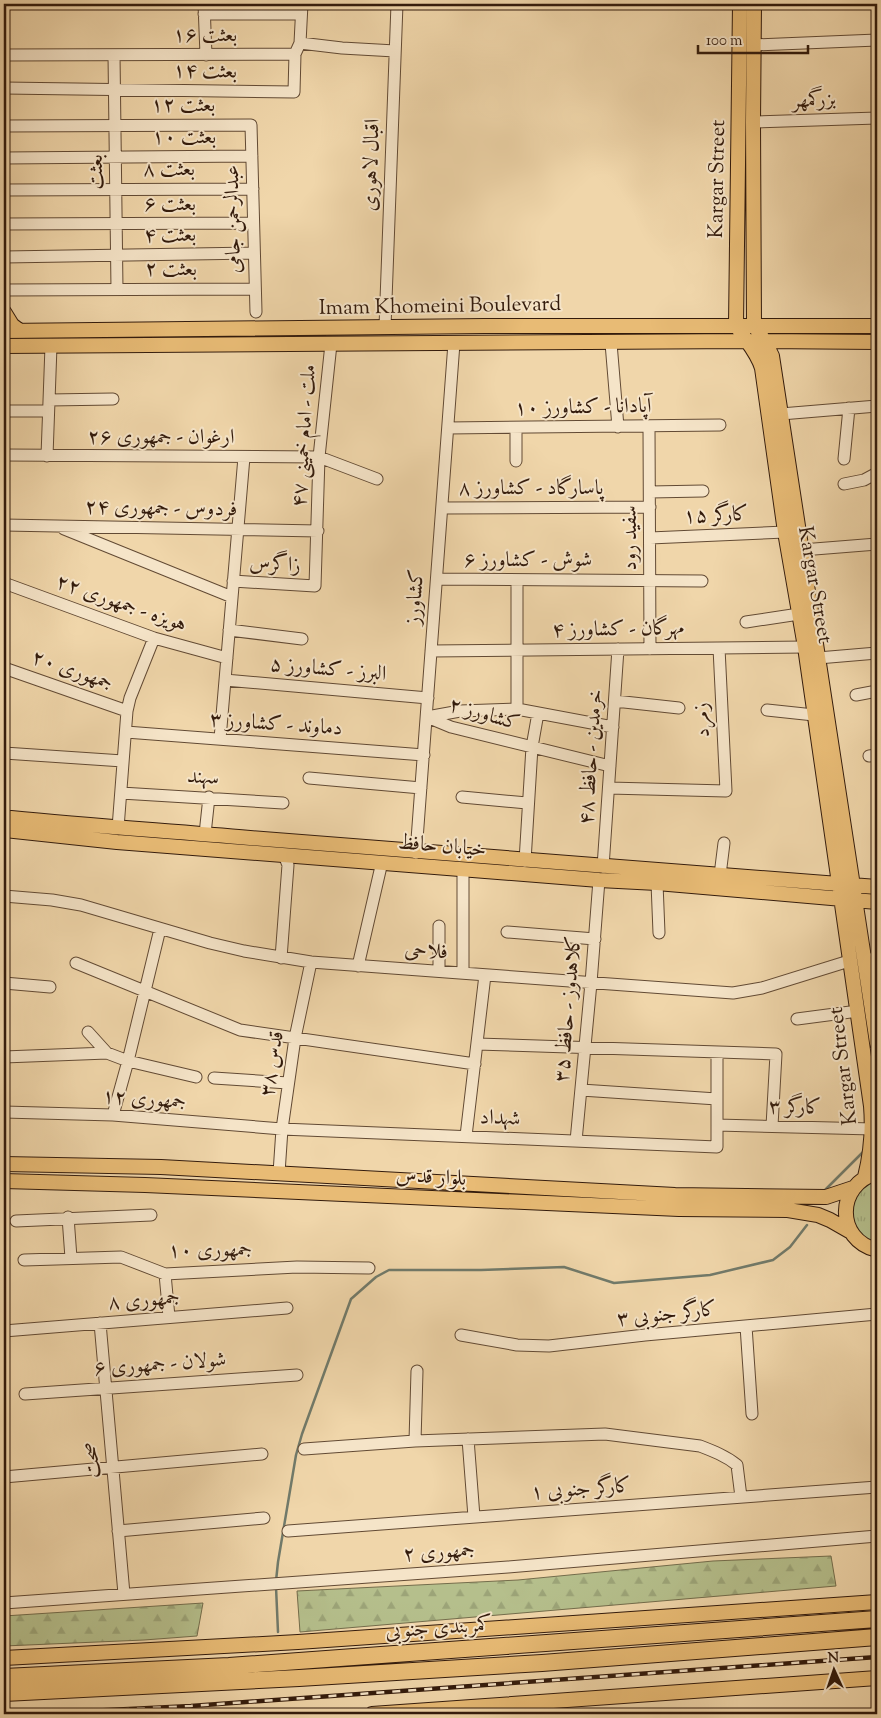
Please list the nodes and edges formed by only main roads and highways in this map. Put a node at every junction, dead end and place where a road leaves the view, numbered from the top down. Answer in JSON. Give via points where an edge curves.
{"nodes":[{"id":1,"x":740,"y":4,"type":"edge"},
{"id":2,"x":754,"y":4,"type":"edge"},
{"id":3,"x":737,"y":256,"type":"junction"},
{"id":4,"x":754,"y":258,"type":"junction"},
{"id":5,"x":4,"y":312,"type":"edge"},
{"id":6,"x":736,"y":325,"type":"junction"},
{"id":7,"x":754,"y":325,"type":"junction"},
{"id":8,"x":877,"y":326,"type":"edge"},
{"id":9,"x":4,"y":331,"type":"edge"},
{"id":10,"x":20,"y":331,"type":"junction"},
{"id":11,"x":746,"y":341,"type":"junction"},
{"id":12,"x":765,"y":342,"type":"junction"},
{"id":13,"x":877,"y":342,"type":"edge"},
{"id":14,"x":4,"y":346,"type":"edge"},
{"id":15,"x":792,"y":531,"type":"junction"},
{"id":16,"x":4,"y":821,"type":"edge"},
{"id":17,"x":4,"y":827,"type":"edge"},
{"id":18,"x":326,"y":851,"type":"junction"},
{"id":19,"x":495,"y":865,"type":"junction"},
{"id":20,"x":601,"y":873,"type":"junction"},
{"id":21,"x":839,"y":884,"type":"junction"},
{"id":22,"x":853,"y":885,"type":"junction"},
{"id":23,"x":877,"y":887,"type":"edge"},
{"id":24,"x":840,"y":900,"type":"junction"},
{"id":25,"x":855,"y":901,"type":"junction"},
{"id":26,"x":877,"y":902,"type":"edge"},
{"id":27,"x":871,"y":959,"type":"edge"},
{"id":28,"x":875,"y":1016,"type":"edge"},
{"id":29,"x":877,"y":1043,"type":"edge"},
{"id":30,"x":4,"y":1164,"type":"edge"},
{"id":31,"x":871,"y":1175,"type":"edge"},
{"id":32,"x":377,"y":1178,"type":"junction"},
{"id":33,"x":4,"y":1181,"type":"edge"},
{"id":34,"x":853,"y":1188,"type":"junction"},
{"id":35,"x":376,"y":1196,"type":"junction"},
{"id":36,"x":851,"y":1232,"type":"junction"},
{"id":37,"x":875,"y":1251,"type":"edge"},
{"id":38,"x":877,"y":1602,"type":"edge"},
{"id":39,"x":877,"y":1619,"type":"edge"},
{"id":40,"x":877,"y":1637,"type":"edge"},
{"id":41,"x":4,"y":1658,"type":"edge"},
{"id":42,"x":4,"y":1677,"type":"edge"},
{"id":43,"x":877,"y":1678,"type":"edge"},
{"id":44,"x":4,"y":1693,"type":"edge"},
{"id":45,"x":372,"y":1714,"type":"edge"}],
"edges":[{"from":1,"to":3,"type":"main road","name":"Kargar Street"},
{"from":2,"to":4,"type":"main road","name":"Kargar Street"},
{"from":3,"to":4,"type":"main road","via":[[745,265]]},
{"from":3,"to":6,"type":"main road","name":"Kargar Street"},
{"from":4,"to":7,"type":"main road","name":"Kargar Street"},
{"from":5,"to":10,"type":"main road"},
{"from":6,"to":7,"type":"main road","name":"Imam Khomeini Boulevard"},
{"from":6,"to":10,"type":"main road","name":"Imam Khomeini Boulevard"},
{"from":6,"to":11,"type":"main road","name":"Kargar Street"},
{"from":7,"to":8,"type":"main road","name":"Imam Khomeini Boulevard"},
{"from":7,"to":12,"type":"main road","name":"Kargar Street"},
{"from":9,"to":10,"type":"main road","name":"Imam Khomeini Boulevard"},
{"from":11,"to":12,"type":"main road","name":"Imam Khomeini Boulevard"},
{"from":11,"to":14,"type":"main road","name":"Imam Khomeini Boulevard"},
{"from":11,"to":15,"type":"main road","name":"Kargar Street","via":[[757,353],[762,368]]},
{"from":12,"to":13,"type":"main road","name":"Imam Khomeini Boulevard"},
{"from":12,"to":15,"type":"main road","name":"Kargar Street","via":[[772,356],[781,414]]},
{"from":15,"to":21,"type":"main road","name":"Kargar Street","via":[[799,614]]},
{"from":15,"to":22,"type":"main road","name":"Kargar Street","via":[[802,550]]},
{"from":16,"to":18,"type":"main road","name":"خیابان حافظ","via":[[11,818],[205,834]]},
{"from":17,"to":18,"type":"main road","name":"خیابان حافظ","via":[[6,830],[117,842],[284,855]]},
{"from":18,"to":19,"type":"main road","name":"خیابان حافظ","via":[[416,853]]},
{"from":18,"to":19,"type":"main road","name":"خیابان حافظ","via":[[382,862],[463,869]]},
{"from":19,"to":20,"type":"main road","name":"خیابان حافظ"},
{"from":19,"to":20,"type":"main road","name":"خیابان حافظ","via":[[525,861]]},
{"from":20,"to":21,"type":"main road","name":"خیابان حافظ","via":[[720,875]]},
{"from":20,"to":24,"type":"main road","name":"خیابان حافظ","via":[[657,883]]},
{"from":21,"to":22,"type":"main road","name":"خیابان حافظ"},
{"from":21,"to":24,"type":"main road","name":"Kargar Street"},
{"from":22,"to":23,"type":"main road","name":"خیابان حافظ"},
{"from":22,"to":25,"type":"main road","name":"Kargar Street"},
{"from":24,"to":25,"type":"main road","name":"خیابان حافظ"},
{"from":24,"to":31,"type":"main road","name":"Kargar Street","via":[[873,1129],[869,1162]]},
{"from":25,"to":26,"type":"main road","name":"خیابان حافظ"},
{"from":25,"to":27,"type":"main road","name":"Kargar Street"},
{"from":27,"to":28,"type":"main road","name":"Kargar Street"},
{"from":28,"to":29,"type":"main road","name":"Kargar Street"},
{"from":30,"to":32,"type":"main road","name":"بلوار قدس","via":[[161,1167]]},
{"from":31,"to":34,"type":"main road"},
{"from":32,"to":34,"type":"main road","name":"بلوار قدس","via":[[675,1195],[826,1196]]},
{"from":32,"to":35,"type":"main road"},
{"from":33,"to":35,"type":"main road","name":"بلوار قدس"},
{"from":34,"to":36,"type":"main road","via":[[845,1210]]},
{"from":35,"to":36,"type":"main road","name":"بلوار قدس","via":[[679,1209],[788,1210],[818,1215]]},
{"from":36,"to":37,"type":"main road","name":"بلوار قدس","via":[[859,1242]]},
{"from":38,"to":41,"type":"main road","via":[[298,1642]]},
{"from":39,"to":42,"type":"highway","name":"کمربندی جنوبی","via":[[229,1666]]},
{"from":40,"to":44,"type":"highway","name":"کمربندی جنوبی","via":[[299,1678]]},
{"from":43,"to":45,"type":"main road"}]}
